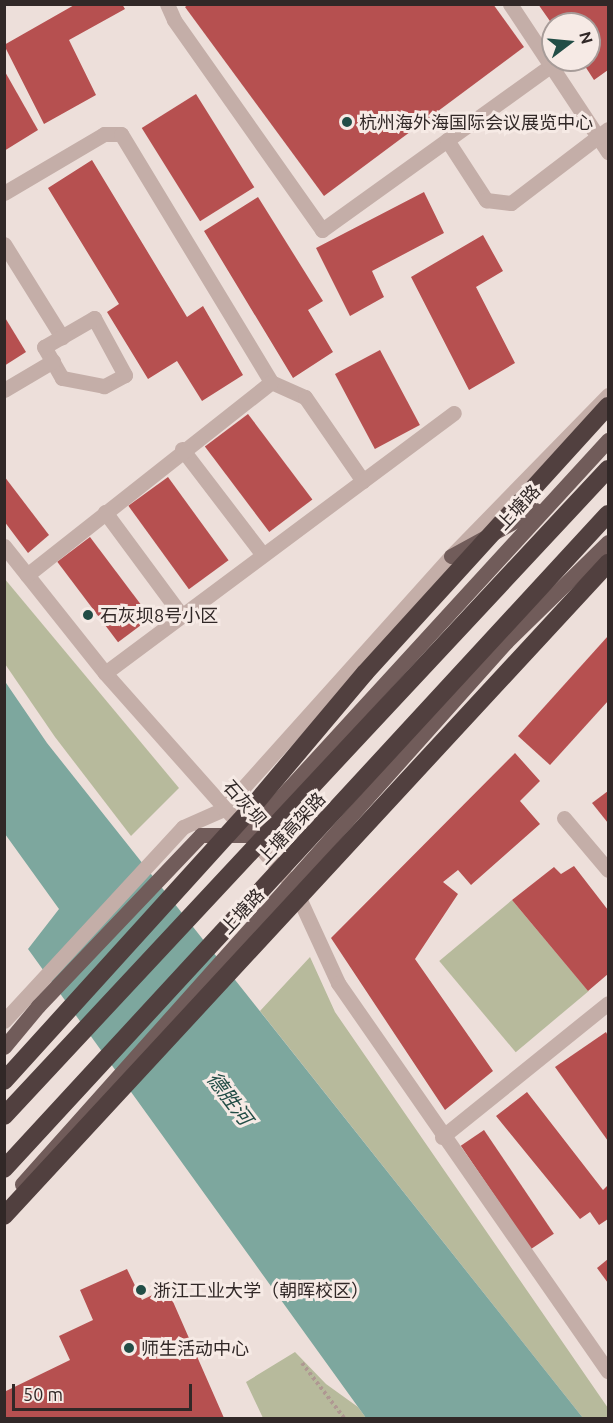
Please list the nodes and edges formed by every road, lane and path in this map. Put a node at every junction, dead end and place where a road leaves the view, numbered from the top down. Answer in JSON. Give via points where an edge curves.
{"nodes":[{"id":1,"x":167,"y":4,"type":"edge"},
{"id":2,"x":510,"y":4,"type":"edge"},
{"id":3,"x":541,"y":52,"type":"edge"},
{"id":4,"x":542,"y":72,"type":"edge"},
{"id":5,"x":555,"y":72,"type":"edge"},
{"id":6,"x":603,"y":132,"type":"edge"},
{"id":7,"x":447,"y":140,"type":"junction"},
{"id":8,"x":609,"y":152,"type":"edge"},
{"id":9,"x":4,"y":193,"type":"edge"},
{"id":10,"x":4,"y":244,"type":"edge"},
{"id":11,"x":62,"y":337,"type":"junction"},
{"id":12,"x":53,"y":362,"type":"junction"},
{"id":13,"x":271,"y":382,"type":"junction"},
{"id":14,"x":4,"y":390,"type":"edge"},
{"id":15,"x":609,"y":396,"type":"edge"},
{"id":16,"x":609,"y":406,"type":"edge"},
{"id":17,"x":454,"y":413,"type":"dead end"},
{"id":18,"x":609,"y":440,"type":"edge"},
{"id":19,"x":182,"y":449,"type":"junction"},
{"id":20,"x":609,"y":469,"type":"edge"},
{"id":21,"x":363,"y":481,"type":"junction"},
{"id":22,"x":545,"y":505,"type":"junction"},
{"id":23,"x":105,"y":512,"type":"junction"},
{"id":24,"x":609,"y":514,"type":"edge"},
{"id":25,"x":609,"y":542,"type":"edge"},
{"id":26,"x":4,"y":546,"type":"edge"},
{"id":27,"x":263,"y":555,"type":"junction"},
{"id":28,"x":451,"y":556,"type":"junction"},
{"id":29,"x":609,"y":563,"type":"edge"},
{"id":30,"x":27,"y":575,"type":"junction"},
{"id":31,"x":182,"y":616,"type":"junction"},
{"id":32,"x":105,"y":673,"type":"junction"},
{"id":33,"x":224,"y":809,"type":"junction"},
{"id":34,"x":564,"y":818,"type":"dead end"},
{"id":35,"x":246,"y":835,"type":"junction"},
{"id":36,"x":609,"y":870,"type":"edge"},
{"id":37,"x":293,"y":885,"type":"junction"},
{"id":38,"x":609,"y":1004,"type":"edge"},
{"id":39,"x":4,"y":1021,"type":"edge"},
{"id":40,"x":4,"y":1047,"type":"edge"},
{"id":41,"x":4,"y":1081,"type":"edge"},
{"id":42,"x":4,"y":1116,"type":"edge"},
{"id":43,"x":442,"y":1137,"type":"junction"},
{"id":44,"x":4,"y":1169,"type":"edge"},
{"id":45,"x":4,"y":1204,"type":"edge"},
{"id":46,"x":4,"y":1216,"type":"edge"},
{"id":47,"x":302,"y":1363,"type":"dead end"},
{"id":48,"x":609,"y":1371,"type":"edge"},
{"id":49,"x":344,"y":1419,"type":"edge"}],
"edges":[{"from":1,"to":7,"type":"street","via":[[174,20],[322,230]]},
{"from":2,"to":3,"type":"street"},
{"from":4,"to":7,"type":"street"},
{"from":5,"to":6,"type":"street"},
{"from":6,"to":7,"type":"street","via":[[511,203],[486,200]]},
{"from":6,"to":8,"type":"street"},
{"from":9,"to":13,"type":"street","via":[[104,134],[121,134]]},
{"from":10,"to":11,"type":"street"},
{"from":11,"to":12,"type":"street","via":[[44,347]]},
{"from":11,"to":12,"type":"street","via":[[94,318],[124,375],[104,386],[62,378]]},
{"from":12,"to":14,"type":"street"},
{"from":13,"to":19,"type":"street"},
{"from":13,"to":21,"type":"street","via":[[305,397]]},
{"from":15,"to":28,"type":"street"},
{"from":16,"to":41,"type":"highway","bridge":true,"via":[[365,673],[253,806]]},
{"from":17,"to":21,"type":"street"},
{"from":18,"to":22,"type":"main road","name":"上塘路"},
{"from":19,"to":23,"type":"street"},
{"from":19,"to":27,"type":"street"},
{"from":20,"to":42,"type":"highway","name":"上塘高架路","bridge":true},
{"from":21,"to":27,"type":"street"},
{"from":22,"to":28,"type":"main road"},
{"from":22,"to":35,"type":"main road","name":"上塘路"},
{"from":23,"to":30,"type":"street"},
{"from":23,"to":31,"type":"street"},
{"from":24,"to":44,"type":"highway","name":"上塘高架路","bridge":true},
{"from":25,"to":37,"type":"main road","name":"上塘路","via":[[506,642]]},
{"from":26,"to":30,"type":"street","name":"石灰坝"},
{"from":27,"to":31,"type":"street"},
{"from":28,"to":33,"type":"street"},
{"from":29,"to":46,"type":"highway","bridge":true},
{"from":30,"to":32,"type":"street","name":"石灰坝"},
{"from":31,"to":32,"type":"street"},
{"from":32,"to":33,"type":"street","name":"石灰坝"},
{"from":33,"to":35,"type":"street","name":"石灰坝"},
{"from":33,"to":39,"type":"street","via":[[183,827]]},
{"from":34,"to":36,"type":"street"},
{"from":35,"to":37,"type":"street","name":"石灰坝"},
{"from":35,"to":40,"type":"main road","via":[[201,835],[38,1006]]},
{"from":37,"to":43,"type":"street","name":"石灰坝","via":[[338,983]]},
{"from":37,"to":45,"type":"main road","name":"上塘路","via":[[102,1091]]},
{"from":38,"to":43,"type":"street"},
{"from":43,"to":48,"type":"street","name":"石灰坝"},
{"from":47,"to":49,"type":"path"}]}
